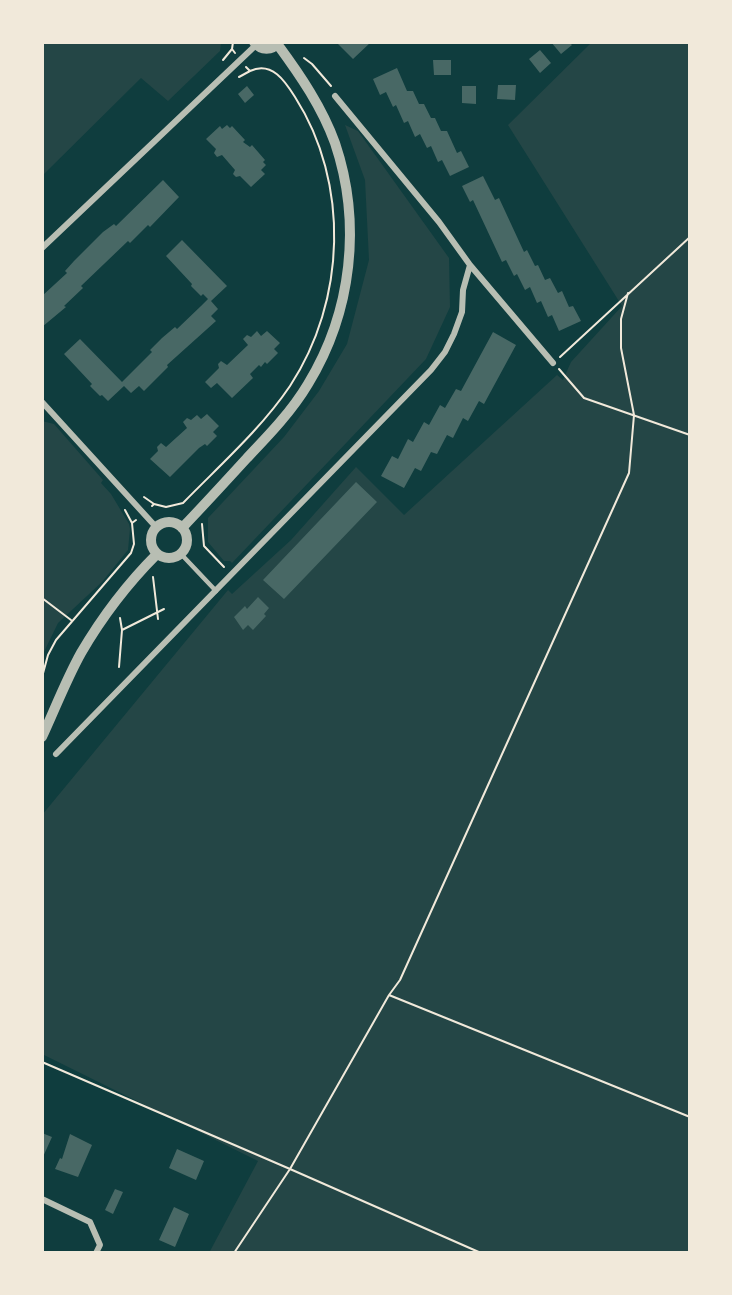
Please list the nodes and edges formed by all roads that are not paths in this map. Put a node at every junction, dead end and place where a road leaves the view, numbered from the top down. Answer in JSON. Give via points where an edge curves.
{"nodes":[{"id":1,"x":255,"y":43,"type":"edge"},
{"id":2,"x":278,"y":43,"type":"edge"},
{"id":3,"x":335,"y":96,"type":"road end"},
{"id":4,"x":42,"y":248,"type":"edge"},
{"id":5,"x":470,"y":265,"type":"junction"},
{"id":6,"x":553,"y":363,"type":"road end"},
{"id":7,"x":42,"y":402,"type":"edge"},
{"id":8,"x":156,"y":527,"type":"junction"},
{"id":9,"x":182,"y":528,"type":"junction"},
{"id":10,"x":157,"y":554,"type":"junction"},
{"id":11,"x":181,"y":554,"type":"junction"},
{"id":12,"x":216,"y":591,"type":"junction"},
{"id":13,"x":42,"y":737,"type":"edge"},
{"id":14,"x":57,"y":754,"type":"dead end"},
{"id":15,"x":42,"y":1199,"type":"edge"},
{"id":16,"x":96,"y":1253,"type":"edge"}],
"edges":[{"from":1,"to":2,"type":"street","via":[[267,50]]},
{"from":1,"to":4,"type":"street"},
{"from":2,"to":9,"type":"street","via":[[304,81],[334,142],[348,201],[346,286],[336,324],[308,384],[272,431]]},
{"from":3,"to":5,"type":"street"},
{"from":5,"to":6,"type":"street"},
{"from":5,"to":12,"type":"street","via":[[454,334],[431,370]]},
{"from":7,"to":8,"type":"street"},
{"from":8,"to":9,"type":"street","via":[[167,522]]},
{"from":8,"to":10,"type":"street","via":[[151,543]]},
{"from":9,"to":11,"type":"street","via":[[187,538]]},
{"from":10,"to":11,"type":"street","via":[[171,558]]},
{"from":10,"to":13,"type":"street","via":[[96,629],[69,676]]},
{"from":11,"to":12,"type":"lane"},
{"from":12,"to":14,"type":"street"},
{"from":15,"to":16,"type":"street","via":[[90,1222],[100,1245]]}]}
